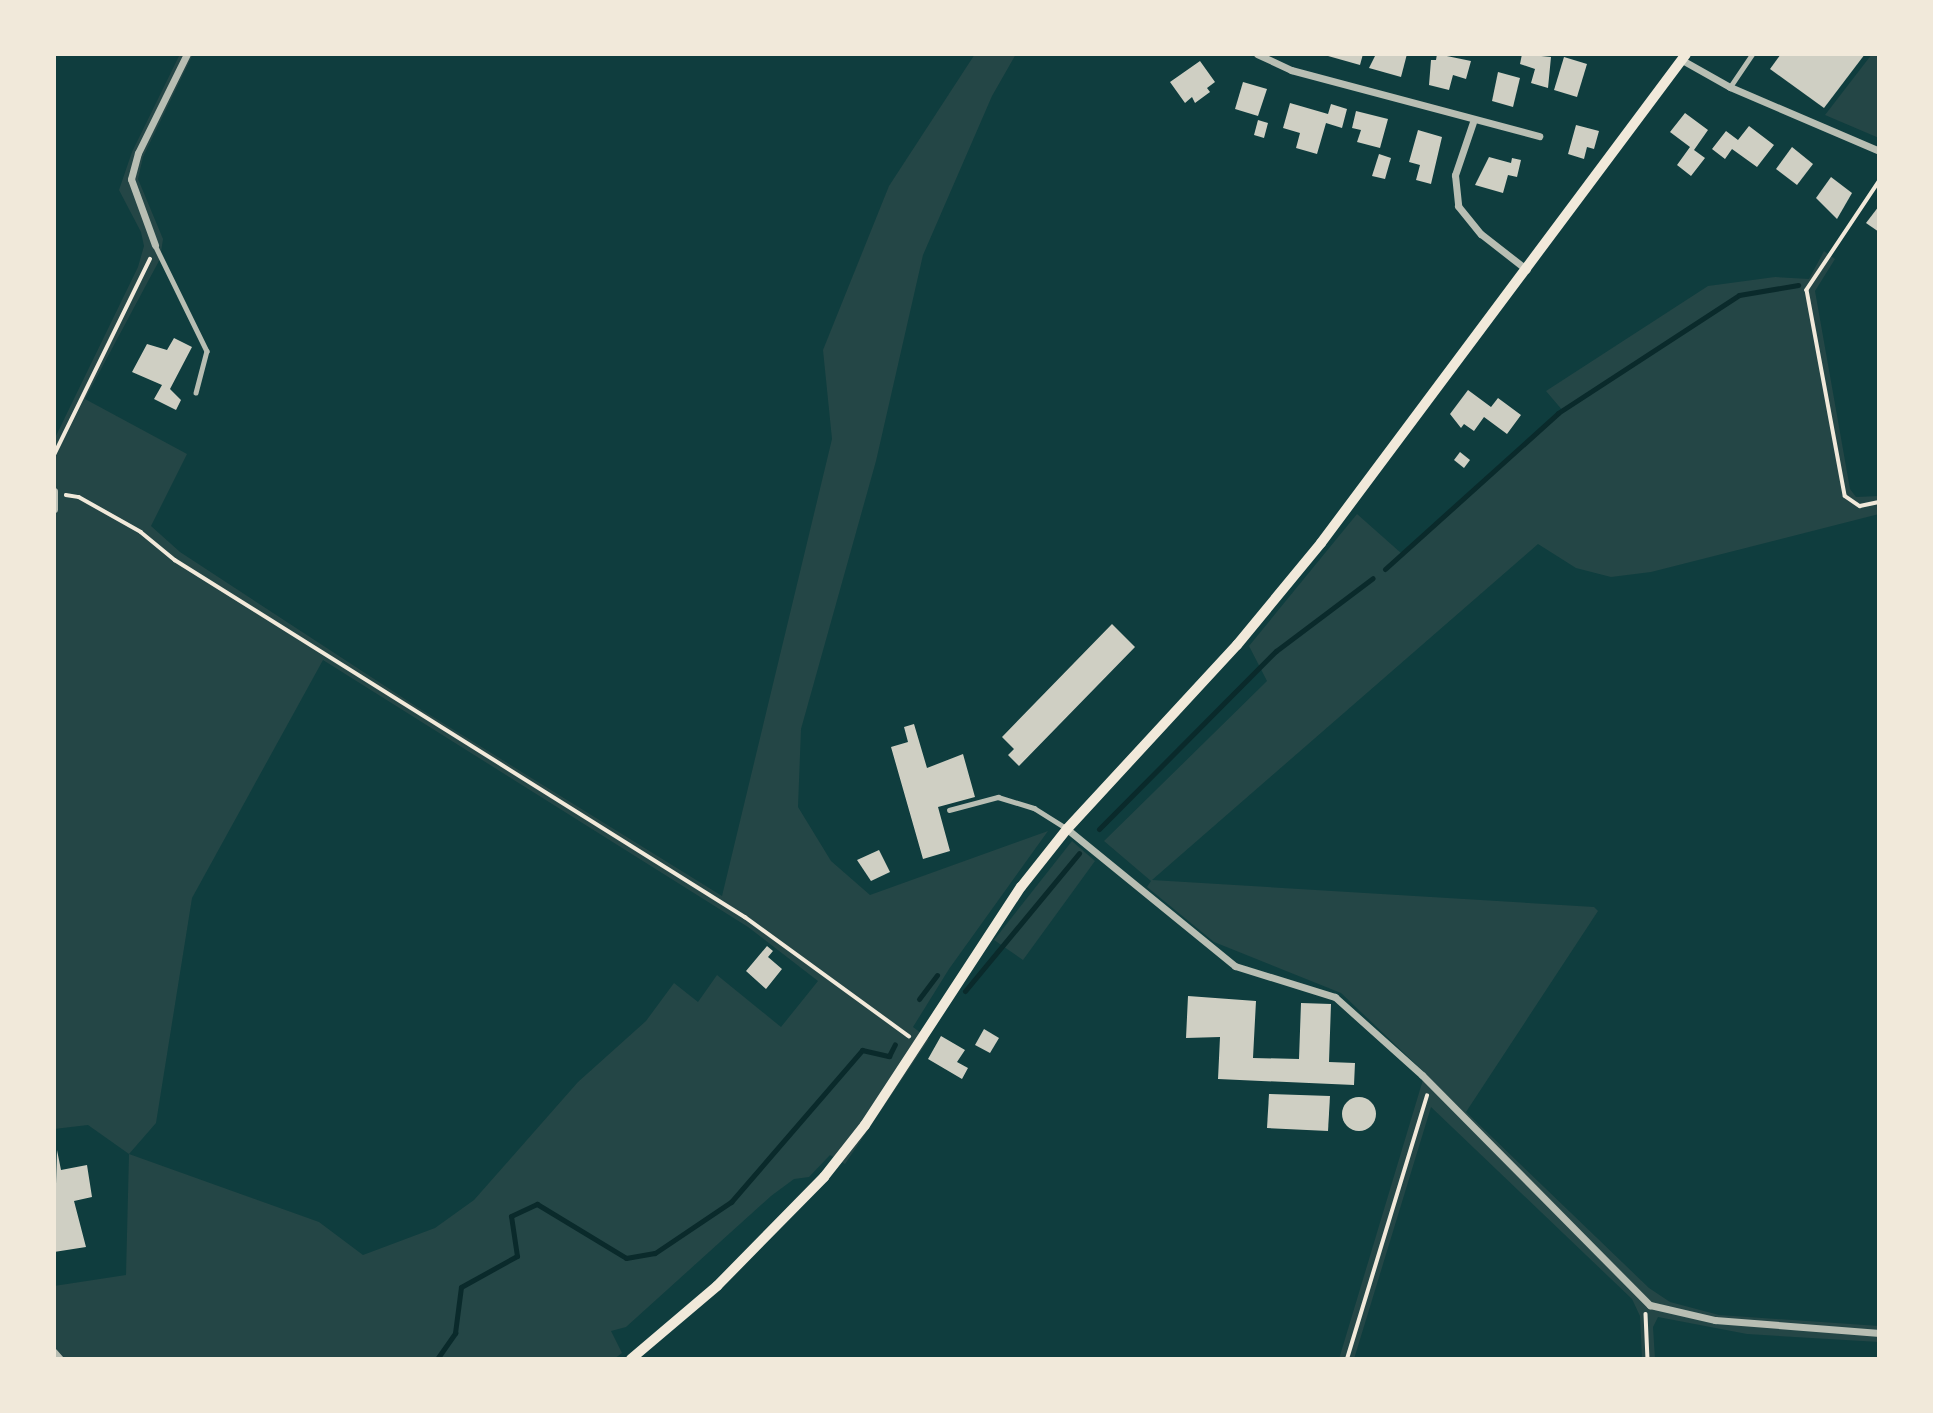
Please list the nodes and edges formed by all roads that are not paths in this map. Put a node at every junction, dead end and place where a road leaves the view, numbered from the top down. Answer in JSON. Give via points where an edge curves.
{"nodes":[{"id":1,"x":187,"y":54,"type":"edge"},
{"id":2,"x":1257,"y":54,"type":"edge"},
{"id":3,"x":1752,"y":54,"type":"edge"},
{"id":4,"x":1684,"y":57,"type":"edge"},
{"id":5,"x":1730,"y":87,"type":"junction"},
{"id":6,"x":1473,"y":122,"type":"junction"},
{"id":7,"x":1539,"y":136,"type":"dead end"},
{"id":8,"x":1879,"y":151,"type":"edge"},
{"id":9,"x":155,"y":245,"type":"joint"},
{"id":10,"x":1528,"y":270,"type":"junction"},
{"id":11,"x":196,"y":393,"type":"dead end"},
{"id":12,"x":56,"y":492,"type":"edge"},
{"id":13,"x":54,"y":509,"type":"edge"},
{"id":14,"x":949,"y":810,"type":"dead end"},
{"id":15,"x":1067,"y":829,"type":"junction"},
{"id":16,"x":1879,"y":1333,"type":"edge"},
{"id":17,"x":54,"y":1352,"type":"edge"},
{"id":18,"x":60,"y":1359,"type":"edge"},
{"id":19,"x":631,"y":1359,"type":"edge"}],
"edges":[{"from":1,"to":9,"type":"street","via":[[138,153],[131,179]]},
{"from":2,"to":6,"type":"street","via":[[1291,70]]},
{"from":3,"to":5,"type":"lane"},
{"from":4,"to":5,"type":"street"},
{"from":4,"to":10,"type":"main road"},
{"from":5,"to":8,"type":"street"},
{"from":6,"to":7,"type":"street"},
{"from":6,"to":10,"type":"street","via":[[1455,175],[1458,206],[1481,234]]},
{"from":9,"to":11,"type":"lane","via":[[207,351]]},
{"from":10,"to":15,"type":"main road","via":[[1269,607]]},
{"from":12,"to":13,"type":"street"},
{"from":14,"to":15,"type":"lane","via":[[999,797],[1034,808]]},
{"from":15,"to":16,"type":"street","via":[[1235,966],[1335,997],[1431,1084],[1646,1301],[1715,1320]]},
{"from":15,"to":19,"type":"main road","via":[[986,935],[865,1125],[824,1177],[717,1286]]},
{"from":17,"to":18,"type":"street"}]}
